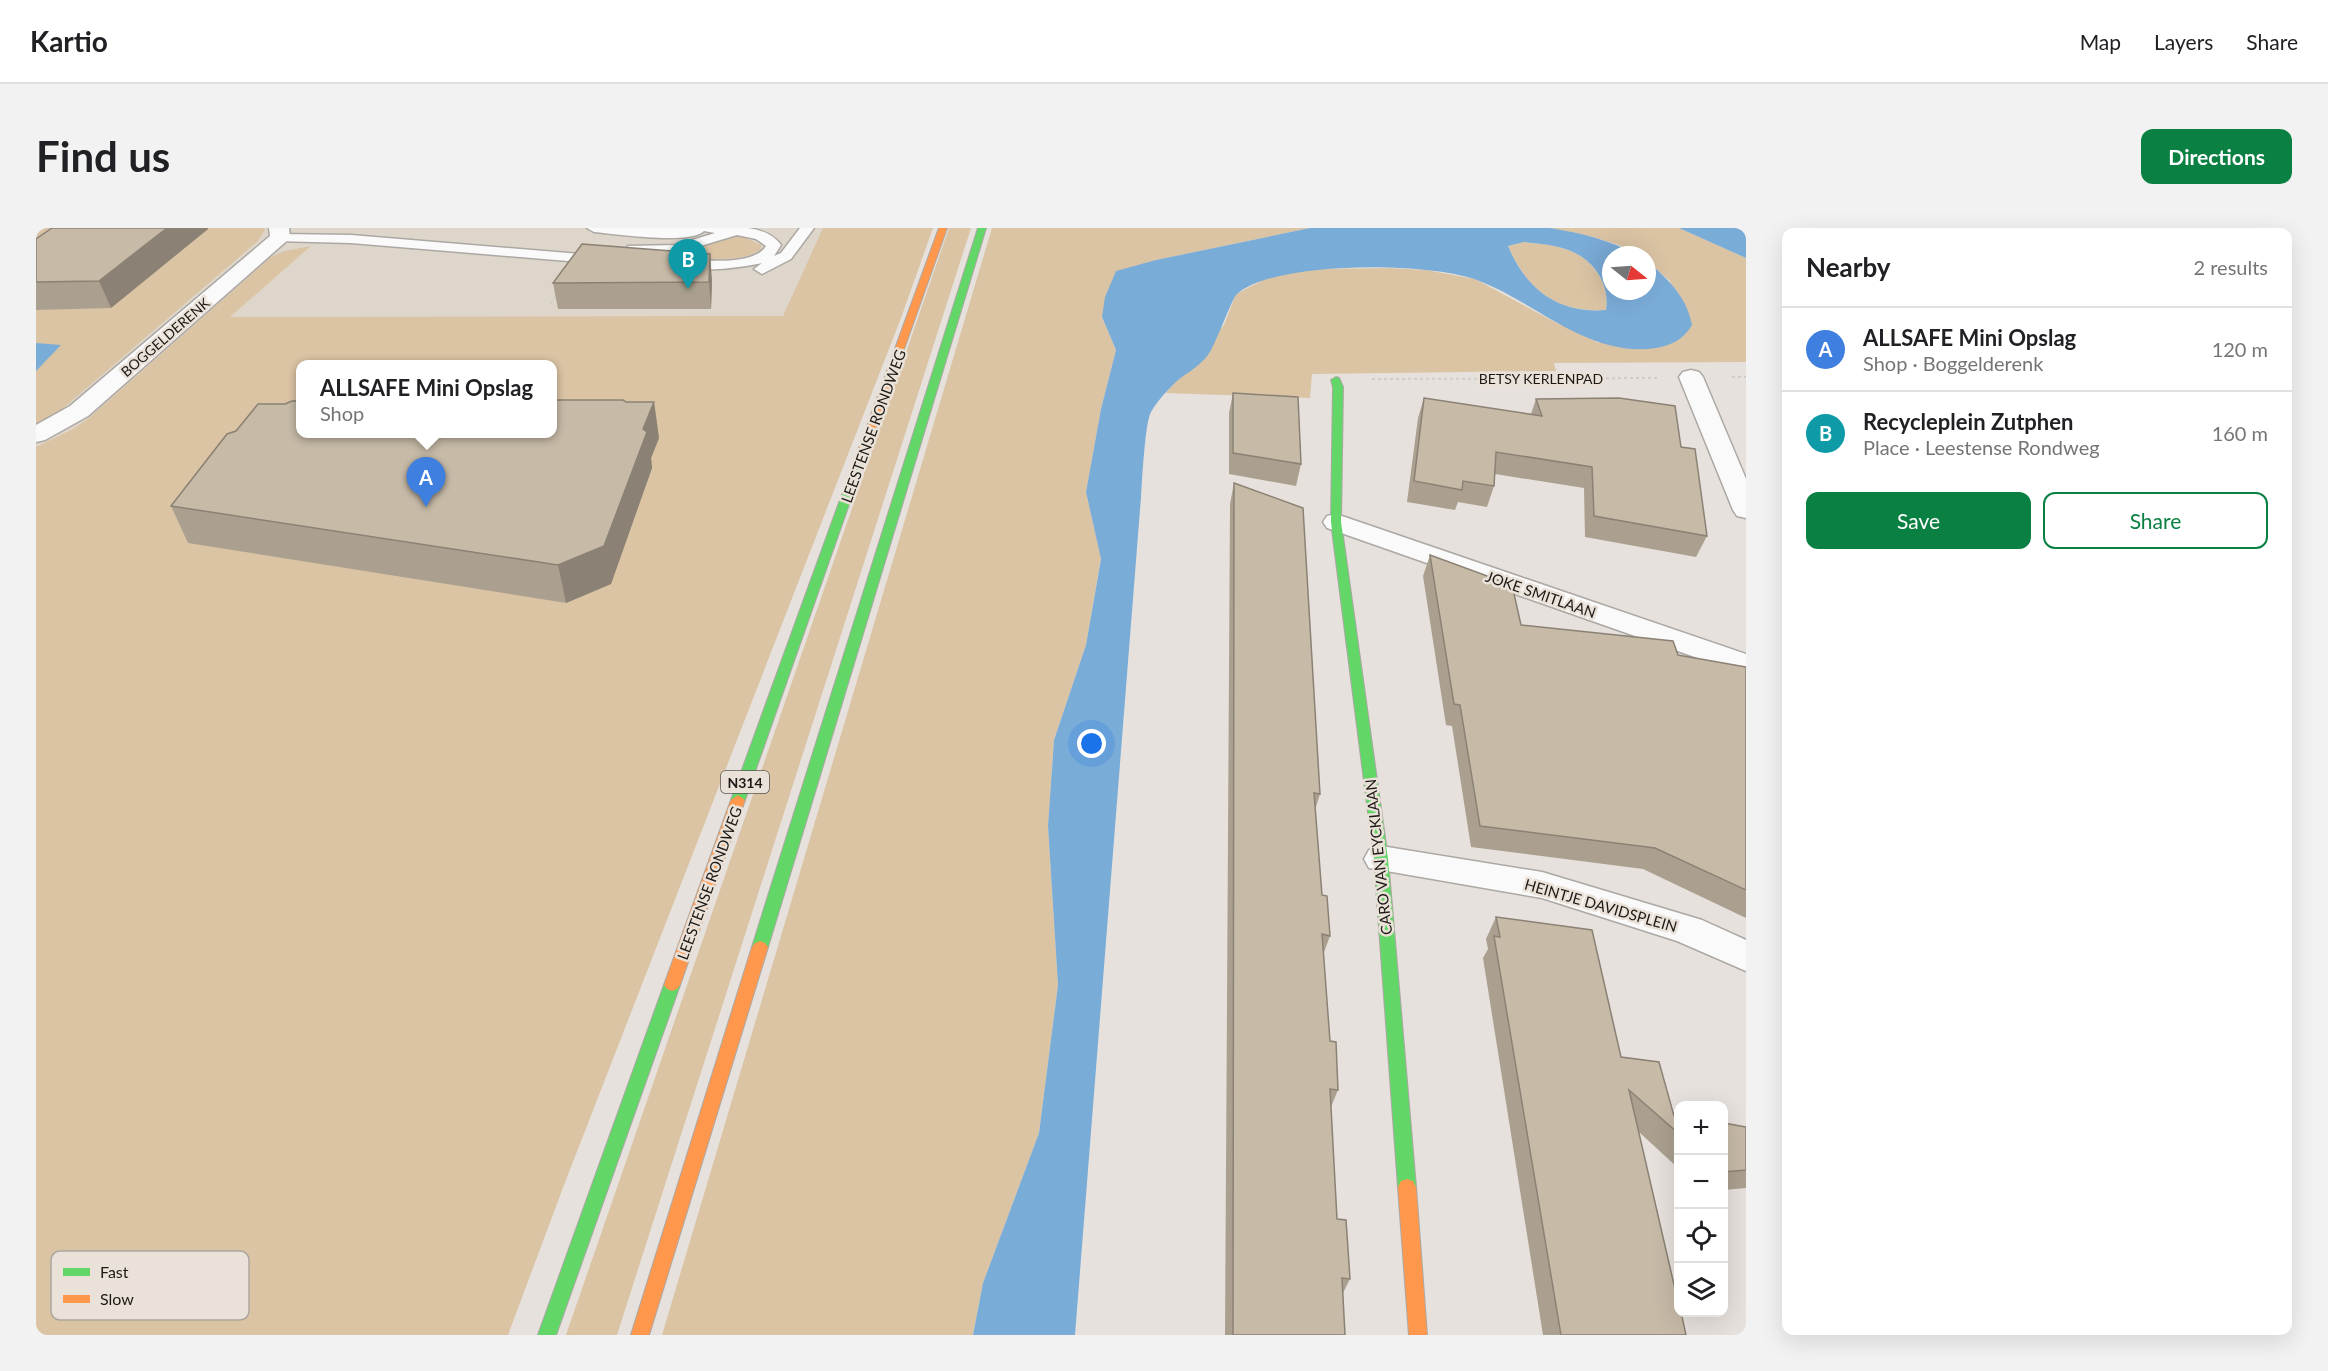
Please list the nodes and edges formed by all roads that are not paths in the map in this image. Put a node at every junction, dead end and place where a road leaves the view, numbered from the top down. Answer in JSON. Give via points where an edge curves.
{"nodes":[{"id":1,"x":594,"y":228,"type":"edge"},
{"id":2,"x":709,"y":228,"type":"edge"},
{"id":3,"x":768,"y":228,"type":"edge"},
{"id":4,"x":807,"y":228,"type":"edge"},
{"id":5,"x":943,"y":228,"type":"edge"},
{"id":6,"x":982,"y":228,"type":"edge"},
{"id":7,"x":692,"y":230,"type":"edge"},
{"id":8,"x":736,"y":232,"type":"junction"},
{"id":9,"x":280,"y":233,"type":"edge"},
{"id":10,"x":459,"y":233,"type":"dead end"},
{"id":11,"x":792,"y":246,"type":"junction"},
{"id":12,"x":631,"y":259,"type":"junction"},
{"id":13,"x":1691,"y":377,"type":"road end"},
{"id":14,"x":1336,"y":380,"type":"road end"},
{"id":15,"x":36,"y":435,"type":"edge"},
{"id":16,"x":1746,"y":510,"type":"edge"},
{"id":17,"x":1336,"y":522,"type":"junction"},
{"id":18,"x":1746,"y":665,"type":"edge"},
{"id":19,"x":1381,"y":859,"type":"junction"},
{"id":20,"x":1746,"y":956,"type":"edge"},
{"id":21,"x":547,"y":1335,"type":"edge"},
{"id":22,"x":640,"y":1335,"type":"edge"},
{"id":23,"x":1418,"y":1335,"type":"edge"}],
"edges":[{"from":1,"to":7,"type":"lane","via":[[666,234]]},
{"from":2,"to":7,"type":"lane"},
{"from":2,"to":8,"type":"lane"},
{"from":3,"to":11,"type":"lane","via":[[783,234]]},
{"from":4,"to":11,"type":"lane"},
{"from":5,"to":21,"type":"main road","name":"LEESTENSE RONDWEG","number":"N314"},
{"from":6,"to":22,"type":"main road"},
{"from":8,"to":12,"type":"lane"},
{"from":8,"to":12,"type":"lane","via":[[764,236],[774,245],[773,250],[762,259],[743,263]]},
{"from":9,"to":12,"type":"lane"},
{"from":9,"to":15,"type":"street","name":"BOGGELDERENK","via":[[79,411]]},
{"from":10,"to":12,"type":"lane"},
{"from":11,"to":12,"type":"lane","via":[[775,264],[747,272]]},
{"from":13,"to":16,"type":"street"},
{"from":14,"to":17,"type":"main road","name":"CARO VAN EYCKLAAN"},
{"from":17,"to":18,"type":"street","name":"JOKE SMITLAAN"},
{"from":17,"to":19,"type":"main road","name":"CARO VAN EYCKLAAN"},
{"from":19,"to":20,"type":"street","name":"HEINTJE DAVIDSPLEIN","via":[[1542,885],[1689,930]]},
{"from":19,"to":23,"type":"main road","name":"CARO VAN EYCKLAAN"}]}
